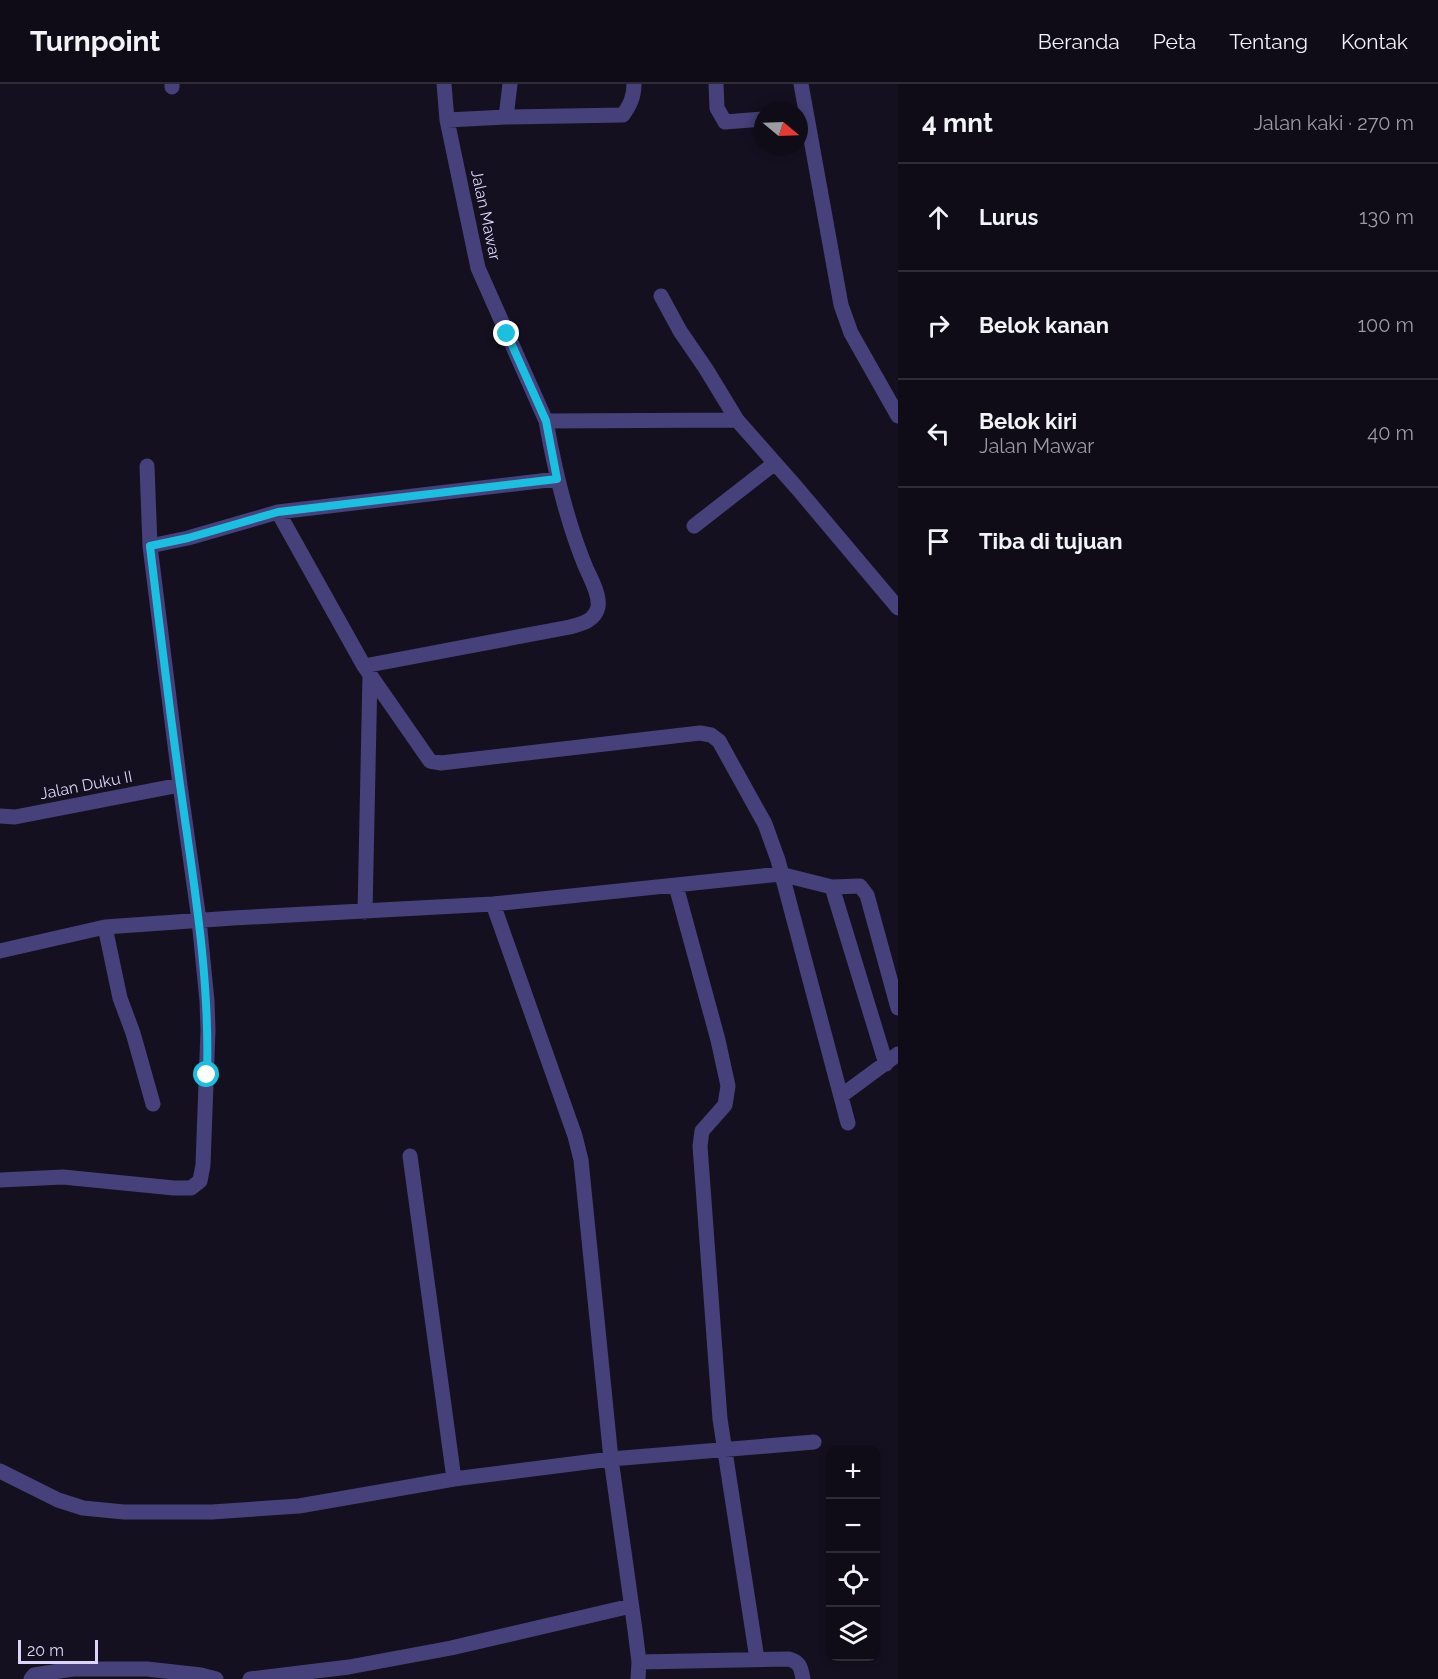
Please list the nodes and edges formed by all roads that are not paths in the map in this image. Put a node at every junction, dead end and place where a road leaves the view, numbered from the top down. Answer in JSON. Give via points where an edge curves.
{"nodes":[{"id":1,"x":444,"y":84,"type":"edge"},
{"id":2,"x":510,"y":84,"type":"edge"},
{"id":3,"x":634,"y":84,"type":"edge"},
{"id":4,"x":716,"y":84,"type":"edge"},
{"id":5,"x":801,"y":84,"type":"edge"},
{"id":6,"x":802,"y":102,"type":"edge"},
{"id":7,"x":506,"y":117,"type":"junction"},
{"id":8,"x":754,"y":119,"type":"edge"},
{"id":9,"x":447,"y":120,"type":"junction"},
{"id":10,"x":808,"y":145,"type":"edge"},
{"id":11,"x":661,"y":296,"type":"dead end"},
{"id":12,"x":898,"y":417,"type":"edge"},
{"id":13,"x":737,"y":420,"type":"junction"},
{"id":14,"x":546,"y":421,"type":"junction"},
{"id":15,"x":775,"y":463,"type":"junction"},
{"id":16,"x":147,"y":466,"type":"dead end"},
{"id":17,"x":557,"y":479,"type":"junction"},
{"id":18,"x":278,"y":512,"type":"junction"},
{"id":19,"x":694,"y":526,"type":"dead end"},
{"id":20,"x":150,"y":546,"type":"junction"},
{"id":21,"x":898,"y":608,"type":"edge"},
{"id":22,"x":367,"y":670,"type":"junction"},
{"id":23,"x":180,"y":785,"type":"junction"},
{"id":24,"x":0,"y":816,"type":"edge"},
{"id":25,"x":780,"y":873,"type":"junction"},
{"id":26,"x":676,"y":886,"type":"junction"},
{"id":27,"x":832,"y":887,"type":"junction"},
{"id":28,"x":493,"y":904,"type":"junction"},
{"id":29,"x":365,"y":912,"type":"junction"},
{"id":30,"x":199,"y":920,"type":"junction"},
{"id":31,"x":105,"y":927,"type":"junction"},
{"id":32,"x":0,"y":951,"type":"edge"},
{"id":33,"x":898,"y":1008,"type":"edge"},
{"id":34,"x":892,"y":1059,"type":"edge"},
{"id":35,"x":841,"y":1096,"type":"junction"},
{"id":36,"x":153,"y":1104,"type":"dead end"},
{"id":37,"x":848,"y":1123,"type":"dead end"},
{"id":38,"x":410,"y":1156,"type":"dead end"},
{"id":39,"x":0,"y":1178,"type":"edge"},
{"id":40,"x":814,"y":1442,"type":"dead end"},
{"id":41,"x":724,"y":1449,"type":"junction"},
{"id":42,"x":611,"y":1459,"type":"junction"},
{"id":43,"x":0,"y":1472,"type":"edge"},
{"id":44,"x":454,"y":1479,"type":"junction"},
{"id":45,"x":631,"y":1606,"type":"junction"},
{"id":46,"x":757,"y":1659,"type":"junction"},
{"id":47,"x":639,"y":1662,"type":"junction"},
{"id":48,"x":31,"y":1679,"type":"edge"},
{"id":49,"x":216,"y":1679,"type":"edge"},
{"id":50,"x":250,"y":1679,"type":"edge"},
{"id":51,"x":638,"y":1679,"type":"edge"},
{"id":52,"x":803,"y":1679,"type":"edge"}],
"edges":[{"from":1,"to":9,"type":"street","name":"Jalan Mawar"},
{"from":2,"to":7,"type":"street"},
{"from":3,"to":7,"type":"street","via":[[630,105],[623,116]]},
{"from":4,"to":8,"type":"street","via":[[717,108],[725,122]]},
{"from":5,"to":6,"type":"street"},
{"from":7,"to":9,"type":"street"},
{"from":9,"to":14,"type":"street","name":"Jalan Mawar","via":[[478,268]]},
{"from":10,"to":12,"type":"street","via":[[841,305],[851,333]]},
{"from":11,"to":13,"type":"street"},
{"from":13,"to":14,"type":"street"},
{"from":13,"to":15,"type":"street"},
{"from":14,"to":17,"type":"street","name":"Jalan Mawar"},
{"from":15,"to":19,"type":"street"},
{"from":15,"to":21,"type":"street"},
{"from":16,"to":20,"type":"street"},
{"from":17,"to":18,"type":"street"},
{"from":17,"to":22,"type":"street","name":"Jalan Mawar","via":[[570,527],[598,600],[594,616],[585,623]]},
{"from":18,"to":20,"type":"street"},
{"from":18,"to":22,"type":"street"},
{"from":20,"to":23,"type":"street"},
{"from":22,"to":25,"type":"street","via":[[430,761],[441,763],[700,733],[711,735],[719,741],[765,824]]},
{"from":22,"to":29,"type":"street"},
{"from":23,"to":24,"type":"street","name":"Jalan Duku II","via":[[15,817]]},
{"from":23,"to":30,"type":"street"},
{"from":25,"to":26,"type":"street"},
{"from":25,"to":27,"type":"street"},
{"from":25,"to":35,"type":"street"},
{"from":26,"to":28,"type":"street"},
{"from":26,"to":41,"type":"street","via":[[728,1086],[725,1105],[702,1131],[700,1146]]},
{"from":27,"to":33,"type":"street","via":[[860,886],[867,896]]},
{"from":27,"to":34,"type":"street"},
{"from":28,"to":29,"type":"street"},
{"from":28,"to":42,"type":"street","via":[[581,1160]]},
{"from":29,"to":30,"type":"street"},
{"from":30,"to":31,"type":"street"},
{"from":30,"to":39,"type":"street","via":[[208,1030],[200,1182],[191,1188],[174,1188],[63,1177]]},
{"from":31,"to":32,"type":"street"},
{"from":31,"to":36,"type":"street","via":[[120,998]]},
{"from":34,"to":35,"type":"street"},
{"from":35,"to":37,"type":"street"},
{"from":38,"to":44,"type":"street"},
{"from":40,"to":41,"type":"street"},
{"from":41,"to":42,"type":"street"},
{"from":41,"to":46,"type":"street"},
{"from":42,"to":44,"type":"street"},
{"from":42,"to":45,"type":"street"},
{"from":43,"to":44,"type":"street","via":[[58,1500],[83,1508],[124,1512],[212,1512],[299,1506]]},
{"from":45,"to":47,"type":"street"},
{"from":45,"to":50,"type":"street","via":[[451,1648],[349,1667]]},
{"from":46,"to":47,"type":"street"},
{"from":46,"to":52,"type":"street","via":[[796,1661]]},
{"from":47,"to":51,"type":"street"},
{"from":48,"to":49,"type":"street","via":[[34,1675],[73,1669],[147,1669]]}]}
